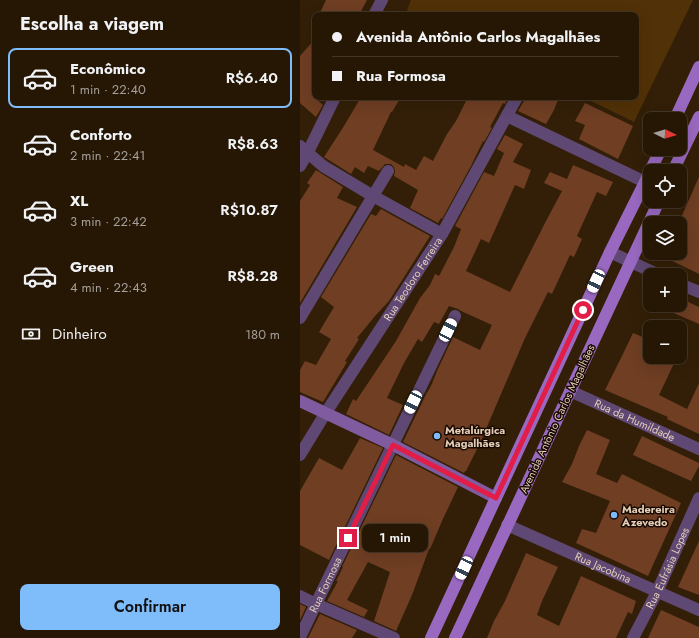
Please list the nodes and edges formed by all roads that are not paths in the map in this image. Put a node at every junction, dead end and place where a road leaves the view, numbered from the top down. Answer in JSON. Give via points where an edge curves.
{"nodes":[{"id":1,"x":382,"y":0,"type":"edge"},
{"id":2,"x":376,"y":12,"type":"edge"},
{"id":3,"x":699,"y":67,"type":"edge"},
{"id":4,"x":333,"y":100,"type":"edge"},
{"id":5,"x":515,"y":100,"type":"edge"},
{"id":6,"x":678,"y":112,"type":"edge"},
{"id":7,"x":507,"y":116,"type":"junction"},
{"id":8,"x":697,"y":125,"type":"edge"},
{"id":9,"x":304,"y":149,"type":"edge"},
{"id":10,"x":677,"y":164,"type":"edge"},
{"id":11,"x":300,"y":166,"type":"edge"},
{"id":12,"x":388,"y":171,"type":"dead end"},
{"id":13,"x":643,"y":173,"type":"edge"},
{"id":14,"x":643,"y":185,"type":"edge"},
{"id":15,"x":373,"y":196,"type":"junction"},
{"id":16,"x":656,"y":208,"type":"edge"},
{"id":17,"x":442,"y":234,"type":"junction"},
{"id":18,"x":610,"y":252,"type":"junction"},
{"id":19,"x":630,"y":262,"type":"junction"},
{"id":20,"x":644,"y":268,"type":"edge"},
{"id":21,"x":687,"y":287,"type":"edge"},
{"id":22,"x":699,"y":292,"type":"edge"},
{"id":23,"x":455,"y":316,"type":"dead end"},
{"id":24,"x":300,"y":318,"type":"edge"},
{"id":25,"x":570,"y":391,"type":"junction"},
{"id":26,"x":300,"y":401,"type":"edge"},
{"id":27,"x":325,"y":414,"type":"junction"},
{"id":28,"x":393,"y":445,"type":"junction"},
{"id":29,"x":699,"y":449,"type":"edge"},
{"id":30,"x":300,"y":456,"type":"edge"},
{"id":31,"x":496,"y":498,"type":"junction"},
{"id":32,"x":699,"y":498,"type":"edge"},
{"id":33,"x":507,"y":525,"type":"junction"},
{"id":34,"x":657,"y":592,"type":"junction"},
{"id":35,"x":300,"y":596,"type":"edge"},
{"id":36,"x":316,"y":604,"type":"junction"},
{"id":37,"x":699,"y":610,"type":"edge"},
{"id":38,"x":300,"y":637,"type":"edge"},
{"id":39,"x":394,"y":638,"type":"edge"},
{"id":40,"x":431,"y":638,"type":"edge"},
{"id":41,"x":455,"y":638,"type":"edge"},
{"id":42,"x":634,"y":638,"type":"edge"}],
"edges":[{"from":1,"to":2,"type":"street"},
{"from":3,"to":6,"type":"main road"},
{"from":4,"to":9,"type":"street"},
{"from":5,"to":7,"type":"street","name":"Rua Teodoro Ferreira"},
{"from":7,"to":13,"type":"street"},
{"from":7,"to":17,"type":"street","name":"Rua Teodoro Ferreira"},
{"from":8,"to":10,"type":"main road"},
{"from":9,"to":11,"type":"street"},
{"from":9,"to":15,"type":"street","via":[[323,166]]},
{"from":12,"to":15,"type":"street"},
{"from":14,"to":18,"type":"main road","name":"Avenida Antônio Carlos Magalhães"},
{"from":15,"to":17,"type":"street"},
{"from":15,"to":24,"type":"street"},
{"from":16,"to":19,"type":"main road","name":"Avenida Antônio Carlos Magalhães"},
{"from":17,"to":27,"type":"street","name":"Rua Teodoro Ferreira"},
{"from":18,"to":19,"type":"street"},
{"from":18,"to":31,"type":"main road","name":"Avenida Antônio Carlos Magalhães"},
{"from":19,"to":20,"type":"street"},
{"from":19,"to":25,"type":"main road","name":"Avenida Antônio Carlos Magalhães"},
{"from":21,"to":22,"type":"street"},
{"from":23,"to":28,"type":"street","name":"Rua Formosa"},
{"from":25,"to":29,"type":"street","name":"Rua da Humildade"},
{"from":25,"to":33,"type":"main road","name":"Avenida Antônio Carlos Magalhães"},
{"from":26,"to":27,"type":"street"},
{"from":27,"to":28,"type":"street"},
{"from":27,"to":30,"type":"street","name":"Rua Teodoro Ferreira"},
{"from":28,"to":31,"type":"street"},
{"from":28,"to":36,"type":"street","name":"Rua Formosa"},
{"from":31,"to":40,"type":"main road","name":"Avenida Antônio Carlos Magalhães"},
{"from":32,"to":34,"type":"street","name":"Rua Eufrásia Lopes"},
{"from":33,"to":34,"type":"street","name":"Rua Jacobina"},
{"from":33,"to":41,"type":"main road","name":"Avenida Antônio Carlos Magalhães"},
{"from":34,"to":37,"type":"street","name":"Rua Jacobina"},
{"from":34,"to":42,"type":"street","name":"Rua Eufrásia Lopes"},
{"from":35,"to":36,"type":"street"},
{"from":36,"to":38,"type":"street","name":"Rua Formosa"},
{"from":36,"to":39,"type":"street"}]}
